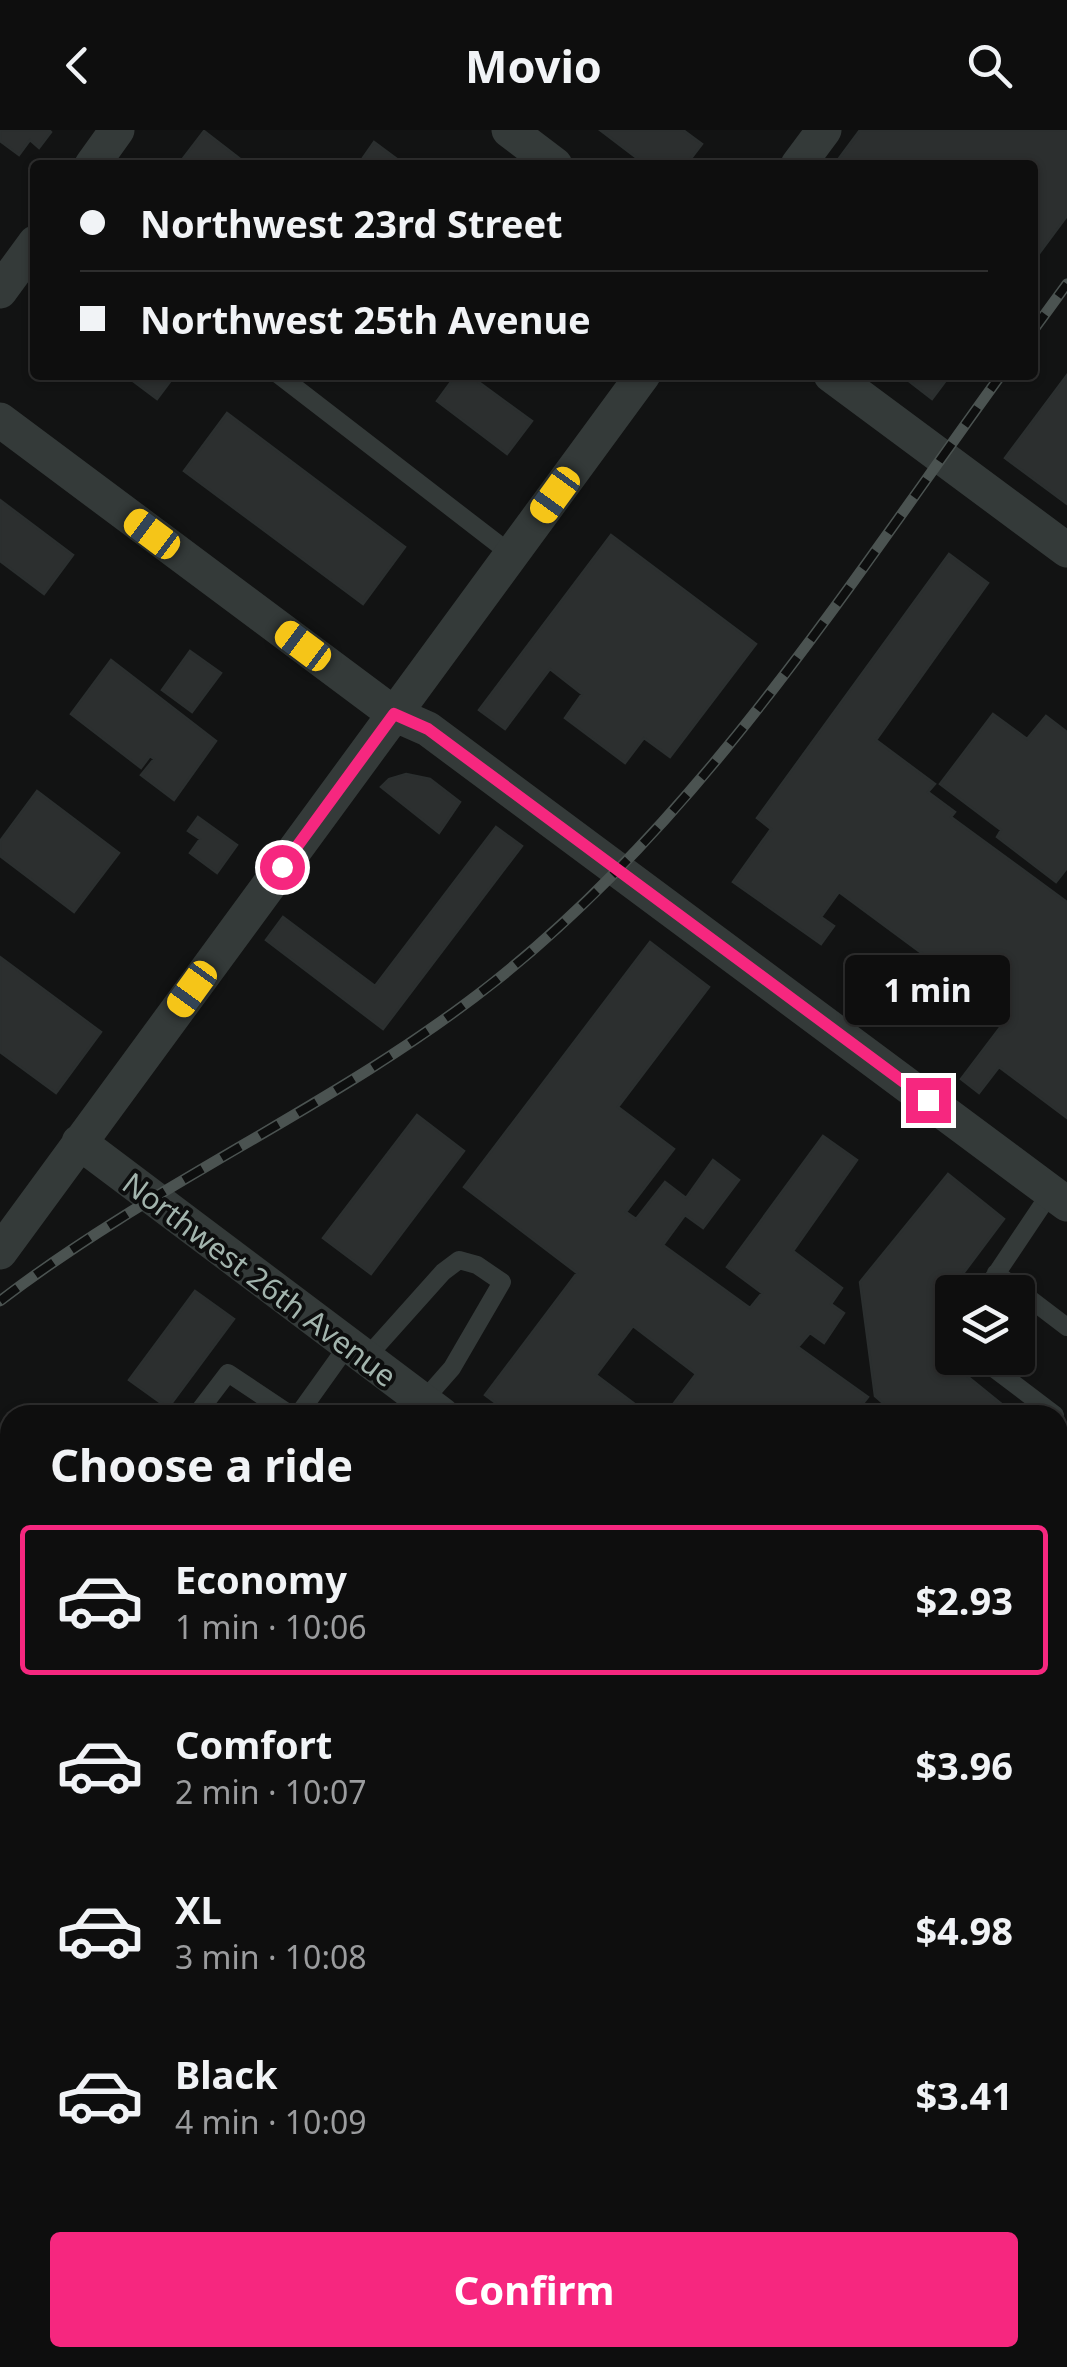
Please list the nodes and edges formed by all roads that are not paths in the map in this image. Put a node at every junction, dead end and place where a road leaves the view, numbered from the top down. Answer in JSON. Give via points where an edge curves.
{"nodes":[{"id":1,"x":118,"y":130,"type":"edge"},
{"id":2,"x":509,"y":130,"type":"edge"},
{"id":3,"x":824,"y":130,"type":"edge"},
{"id":4,"x":96,"y":160,"type":"edge"},
{"id":5,"x":548,"y":160,"type":"edge"},
{"id":6,"x":802,"y":160,"type":"edge"},
{"id":7,"x":30,"y":250,"type":"edge"},
{"id":8,"x":0,"y":291,"type":"edge"},
{"id":9,"x":285,"y":380,"type":"edge"},
{"id":10,"x":640,"y":380,"type":"edge"},
{"id":11,"x":838,"y":380,"type":"edge"},
{"id":12,"x":0,"y":420,"type":"edge"},
{"id":13,"x":1067,"y":550,"type":"edge"},
{"id":14,"x":511,"y":554,"type":"junction"},
{"id":15,"x":394,"y":714,"type":"junction"},
{"id":16,"x":79,"y":1142,"type":"junction"},
{"id":17,"x":1059,"y":1198,"type":"edge"},
{"id":18,"x":0,"y":1252,"type":"edge"},
{"id":19,"x":996,"y":1273,"type":"joint"},
{"id":20,"x":1067,"y":1327,"type":"edge"},
{"id":21,"x":357,"y":1351,"type":"junction"},
{"id":22,"x":1002,"y":1375,"type":"edge"},
{"id":23,"x":204,"y":1405,"type":"edge"},
{"id":24,"x":278,"y":1405,"type":"edge"},
{"id":25,"x":304,"y":1405,"type":"edge"},
{"id":26,"x":428,"y":1405,"type":"edge"},
{"id":27,"x":434,"y":1405,"type":"edge"},
{"id":28,"x":1042,"y":1405,"type":"edge"}],
"edges":[{"from":1,"to":4,"type":"street"},
{"from":2,"to":5,"type":"street"},
{"from":3,"to":6,"type":"street"},
{"from":7,"to":8,"type":"street"},
{"from":9,"to":14,"type":"lane"},
{"from":10,"to":14,"type":"street"},
{"from":11,"to":13,"type":"street"},
{"from":12,"to":15,"type":"street"},
{"from":14,"to":15,"type":"street"},
{"from":15,"to":16,"type":"street"},
{"from":15,"to":17,"type":"street","via":[[428,729]]},
{"from":16,"to":18,"type":"street"},
{"from":16,"to":21,"type":"street","name":"Northwest 26th Avenue"},
{"from":17,"to":19,"type":"lane"},
{"from":19,"to":20,"type":"lane"},
{"from":21,"to":25,"type":"lane"},
{"from":21,"to":26,"type":"street","name":"Northwest 26th Avenue"},
{"from":21,"to":27,"type":"lane","via":[[458,1260],[502,1282]]},
{"from":22,"to":28,"type":"lane"},
{"from":23,"to":24,"type":"lane","via":[[228,1373]]}]}
